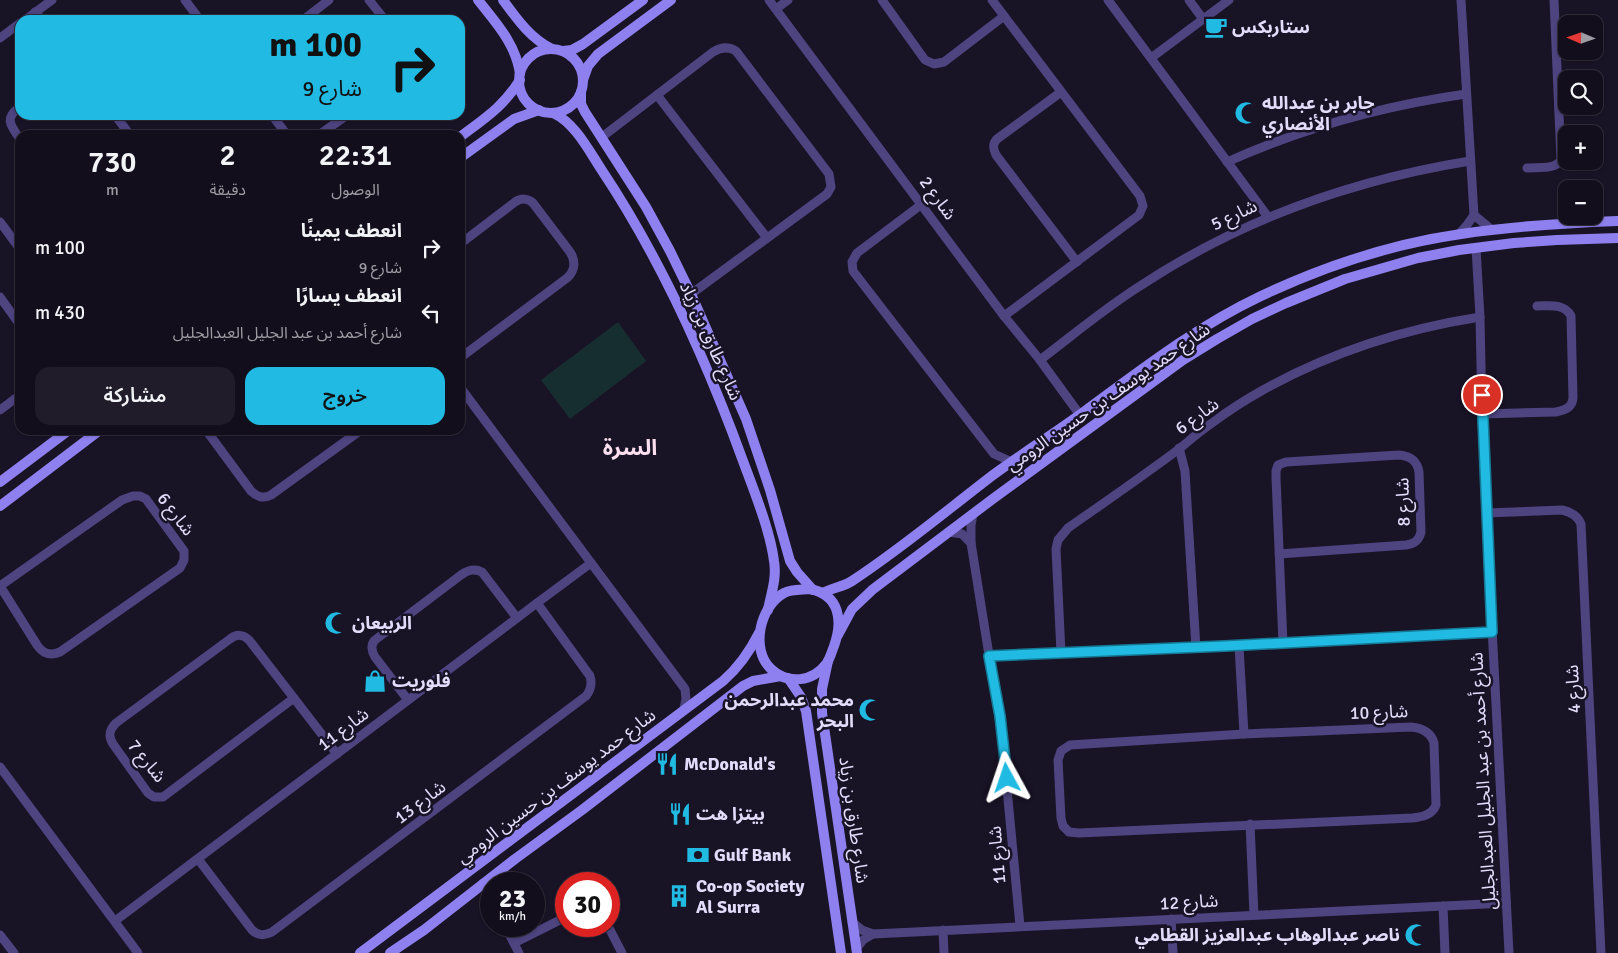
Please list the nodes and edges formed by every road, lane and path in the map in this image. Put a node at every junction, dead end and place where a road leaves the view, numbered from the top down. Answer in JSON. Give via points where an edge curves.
{"nodes":[{"id":1,"x":52,"y":0,"type":"edge"},
{"id":2,"x":185,"y":0,"type":"edge"},
{"id":3,"x":329,"y":0,"type":"edge"},
{"id":4,"x":369,"y":0,"type":"edge"},
{"id":5,"x":478,"y":0,"type":"edge"},
{"id":6,"x":502,"y":0,"type":"edge"},
{"id":7,"x":643,"y":0,"type":"edge"},
{"id":8,"x":671,"y":0,"type":"edge"},
{"id":9,"x":769,"y":0,"type":"edge"},
{"id":10,"x":788,"y":0,"type":"edge"},
{"id":11,"x":882,"y":0,"type":"edge"},
{"id":12,"x":992,"y":0,"type":"edge"},
{"id":13,"x":1108,"y":0,"type":"edge"},
{"id":14,"x":1189,"y":0,"type":"edge"},
{"id":15,"x":1229,"y":0,"type":"edge"},
{"id":16,"x":1461,"y":0,"type":"edge"},
{"id":17,"x":1554,"y":0,"type":"edge"},
{"id":18,"x":776,"y":9,"type":"junction"},
{"id":19,"x":36,"y":12,"type":"junction"},
{"id":20,"x":32,"y":15,"type":"edge"},
{"id":21,"x":38,"y":15,"type":"edge"},
{"id":22,"x":196,"y":15,"type":"edge"},
{"id":23,"x":310,"y":15,"type":"edge"},
{"id":24,"x":381,"y":15,"type":"edge"},
{"id":25,"x":1004,"y":16,"type":"junction"},
{"id":26,"x":1203,"y":19,"type":"junction"},
{"id":27,"x":15,"y":27,"type":"edge"},
{"id":28,"x":594,"y":37,"type":"junction"},
{"id":29,"x":0,"y":38,"type":"edge"},
{"id":30,"x":557,"y":50,"type":"junction"},
{"id":31,"x":602,"y":51,"type":"junction"},
{"id":32,"x":1151,"y":58,"type":"junction"},
{"id":33,"x":520,"y":77,"type":"junction"},
{"id":34,"x":582,"y":86,"type":"junction"},
{"id":35,"x":1061,"y":92,"type":"junction"},
{"id":36,"x":1466,"y":94,"type":"junction"},
{"id":37,"x":657,"y":95,"type":"junction"},
{"id":38,"x":539,"y":110,"type":"junction"},
{"id":39,"x":15,"y":111,"type":"edge"},
{"id":40,"x":553,"y":113,"type":"junction"},
{"id":41,"x":340,"y":120,"type":"edge"},
{"id":42,"x":476,"y":124,"type":"junction"},
{"id":43,"x":327,"y":130,"type":"edge"},
{"id":44,"x":15,"y":132,"type":"edge"},
{"id":45,"x":465,"y":132,"type":"edge"},
{"id":46,"x":602,"y":137,"type":"junction"},
{"id":47,"x":485,"y":139,"type":"junction"},
{"id":48,"x":465,"y":154,"type":"edge"},
{"id":49,"x":1470,"y":161,"type":"junction"},
{"id":50,"x":1227,"y":162,"type":"junction"},
{"id":51,"x":1527,"y":168,"type":"dead end"},
{"id":52,"x":922,"y":204,"type":"junction"},
{"id":53,"x":646,"y":207,"type":"junction"},
{"id":54,"x":630,"y":215,"type":"junction"},
{"id":55,"x":1474,"y":215,"type":"junction"},
{"id":56,"x":1268,"y":217,"type":"junction"},
{"id":57,"x":1618,"y":221,"type":"edge"},
{"id":58,"x":0,"y":222,"type":"edge"},
{"id":59,"x":659,"y":230,"type":"junction"},
{"id":60,"x":1492,"y":230,"type":"junction"},
{"id":61,"x":1459,"y":234,"type":"junction"},
{"id":62,"x":767,"y":238,"type":"junction"},
{"id":63,"x":1618,"y":238,"type":"edge"},
{"id":64,"x":644,"y":239,"type":"junction"},
{"id":65,"x":465,"y":240,"type":"edge"},
{"id":66,"x":15,"y":242,"type":"edge"},
{"id":67,"x":1476,"y":248,"type":"junction"},
{"id":68,"x":1077,"y":262,"type":"junction"},
{"id":69,"x":1280,"y":287,"type":"junction"},
{"id":70,"x":691,"y":294,"type":"junction"},
{"id":71,"x":1260,"y":296,"type":"junction"},
{"id":72,"x":0,"y":297,"type":"edge"},
{"id":73,"x":1286,"y":303,"type":"junction"},
{"id":74,"x":1537,"y":306,"type":"dead end"},
{"id":75,"x":1266,"y":312,"type":"junction"},
{"id":76,"x":1004,"y":316,"type":"junction"},
{"id":77,"x":15,"y":317,"type":"edge"},
{"id":78,"x":1480,"y":317,"type":"junction"},
{"id":79,"x":465,"y":354,"type":"edge"},
{"id":80,"x":1040,"y":360,"type":"junction"},
{"id":81,"x":465,"y":394,"type":"edge"},
{"id":82,"x":15,"y":398,"type":"edge"},
{"id":83,"x":1,"y":408,"type":"edge"},
{"id":84,"x":1482,"y":414,"type":"junction"},
{"id":85,"x":1080,"y":415,"type":"junction"},
{"id":86,"x":62,"y":435,"type":"edge"},
{"id":87,"x":93,"y":435,"type":"edge"},
{"id":88,"x":212,"y":435,"type":"edge"},
{"id":89,"x":354,"y":435,"type":"edge"},
{"id":90,"x":1179,"y":448,"type":"junction"},
{"id":91,"x":994,"y":454,"type":"junction"},
{"id":92,"x":1012,"y":462,"type":"junction"},
{"id":93,"x":994,"y":474,"type":"junction"},
{"id":94,"x":0,"y":482,"type":"edge"},
{"id":95,"x":0,"y":506,"type":"edge"},
{"id":96,"x":1486,"y":513,"type":"junction"},
{"id":97,"x":973,"y":514,"type":"junction"},
{"id":98,"x":950,"y":532,"type":"junction"},
{"id":99,"x":971,"y":543,"type":"junction"},
{"id":100,"x":896,"y":549,"type":"junction"},
{"id":101,"x":1279,"y":554,"type":"junction"},
{"id":102,"x":591,"y":563,"type":"junction"},
{"id":103,"x":907,"y":564,"type":"junction"},
{"id":104,"x":0,"y":587,"type":"edge"},
{"id":105,"x":818,"y":591,"type":"junction"},
{"id":106,"x":536,"y":603,"type":"junction"},
{"id":107,"x":768,"y":610,"type":"junction"},
{"id":108,"x":517,"y":618,"type":"junction"},
{"id":109,"x":1492,"y":632,"type":"junction"},
{"id":110,"x":758,"y":634,"type":"junction"},
{"id":111,"x":838,"y":634,"type":"junction"},
{"id":112,"x":1283,"y":643,"type":"junction"},
{"id":113,"x":1239,"y":646,"type":"junction"},
{"id":114,"x":1196,"y":648,"type":"junction"},
{"id":115,"x":1061,"y":653,"type":"junction"},
{"id":116,"x":989,"y":656,"type":"junction"},
{"id":117,"x":828,"y":662,"type":"junction"},
{"id":118,"x":785,"y":677,"type":"junction"},
{"id":119,"x":685,"y":689,"type":"junction"},
{"id":120,"x":705,"y":694,"type":"junction"},
{"id":121,"x":294,"y":698,"type":"junction"},
{"id":122,"x":408,"y":700,"type":"junction"},
{"id":123,"x":684,"y":709,"type":"junction"},
{"id":124,"x":1244,"y":734,"type":"junction"},
{"id":125,"x":337,"y":754,"type":"junction"},
{"id":126,"x":0,"y":767,"type":"edge"},
{"id":127,"x":1250,"y":824,"type":"junction"},
{"id":128,"x":198,"y":860,"type":"junction"},
{"id":129,"x":498,"y":872,"type":"edge"},
{"id":130,"x":480,"y":885,"type":"edge"},
{"id":131,"x":1506,"y":903,"type":"junction"},
{"id":132,"x":1443,"y":906,"type":"junction"},
{"id":133,"x":1254,"y":915,"type":"junction"},
{"id":134,"x":1171,"y":919,"type":"junction"},
{"id":135,"x":115,"y":921,"type":"junction"},
{"id":136,"x":555,"y":922,"type":"edge"},
{"id":137,"x":852,"y":922,"type":"junction"},
{"id":138,"x":1020,"y":926,"type":"junction"},
{"id":139,"x":943,"y":930,"type":"junction"},
{"id":140,"x":873,"y":934,"type":"junction"},
{"id":141,"x":0,"y":935,"type":"edge"},
{"id":142,"x":386,"y":935,"type":"junction"},
{"id":143,"x":511,"y":937,"type":"edge"},
{"id":144,"x":614,"y":937,"type":"edge"},
{"id":145,"x":514,"y":943,"type":"junction"},
{"id":146,"x":367,"y":951,"type":"edge"},
{"id":147,"x":393,"y":951,"type":"edge"},
{"id":148,"x":857,"y":951,"type":"edge"},
{"id":149,"x":14,"y":953,"type":"edge"},
{"id":150,"x":138,"y":953,"type":"edge"},
{"id":151,"x":519,"y":953,"type":"edge"},
{"id":152,"x":622,"y":953,"type":"edge"},
{"id":153,"x":841,"y":953,"type":"edge"},
{"id":154,"x":944,"y":953,"type":"edge"},
{"id":155,"x":1173,"y":953,"type":"edge"},
{"id":156,"x":1446,"y":953,"type":"edge"},
{"id":157,"x":1509,"y":953,"type":"edge"},
{"id":158,"x":1601,"y":953,"type":"edge"}],
"edges":[{"from":1,"to":19,"type":"street"},
{"from":2,"to":22,"type":"street"},
{"from":3,"to":23,"type":"street"},
{"from":4,"to":24,"type":"street"},
{"from":5,"to":33,"type":"street","via":[[512,45]]},
{"from":6,"to":30,"type":"street","via":[[540,43]]},
{"from":7,"to":28,"type":"street"},
{"from":8,"to":31,"type":"street"},
{"from":9,"to":18,"type":"street","name":"شارع 2"},
{"from":10,"to":18,"type":"street"},
{"from":11,"to":25,"type":"street","via":[[925,60],[934,64],[944,62]]},
{"from":12,"to":25,"type":"street"},
{"from":13,"to":32,"type":"street"},
{"from":14,"to":26,"type":"street"},
{"from":15,"to":26,"type":"street"},
{"from":16,"to":36,"type":"street"},
{"from":17,"to":51,"type":"street","via":[[1561,160],[1555,166]]},
{"from":18,"to":52,"type":"street","name":"شارع 2"},
{"from":19,"to":20,"type":"street"},
{"from":19,"to":21,"type":"street"},
{"from":25,"to":35,"type":"street"},
{"from":26,"to":32,"type":"street"},
{"from":27,"to":29,"type":"street"},
{"from":28,"to":30,"type":"street","via":[[580,47]]},
{"from":28,"to":31,"type":"street","via":[[594,44]]},
{"from":30,"to":33,"type":"street","via":[[541,51],[531,56]]},
{"from":30,"to":34,"type":"street","via":[[576,61],[581,71]]},
{"from":31,"to":34,"type":"street","via":[[588,66]]},
{"from":32,"to":50,"type":"street"},
{"from":33,"to":38,"type":"street","via":[[524,98]]},
{"from":33,"to":42,"type":"street","via":[[504,102]]},
{"from":34,"to":40,"type":"street","via":[[576,101],[568,108]]},
{"from":34,"to":46,"type":"street","name":"شارع طارق بن زياد","via":[[582,107]]},
{"from":35,"to":68,"type":"street","via":[[1143,202],[1139,215]]},
{"from":35,"to":68,"type":"street","via":[[997,139],[994,150]]},
{"from":36,"to":49,"type":"street"},
{"from":36,"to":50,"type":"street","via":[[1403,104],[1346,118]]},
{"from":37,"to":46,"type":"street"},
{"from":37,"to":62,"type":"street"},
{"from":37,"to":62,"type":"street","via":[[716,50],[736,51],[830,177],[831,187],[827,194]]},
{"from":38,"to":40,"type":"street"},
{"from":38,"to":47,"type":"street","via":[[514,119]]},
{"from":39,"to":44,"type":"street","via":[[10,120]]},
{"from":40,"to":54,"type":"street","name":"شارع طارق بن زياد","via":[[573,128]]},
{"from":41,"to":43,"type":"street"},
{"from":42,"to":45,"type":"street"},
{"from":42,"to":47,"type":"street","via":[[486,128],[488,134]]},
{"from":46,"to":53,"type":"street","name":"شارع طارق بن زياد"},
{"from":47,"to":48,"type":"street"},
{"from":49,"to":55,"type":"street"},
{"from":49,"to":56,"type":"street","name":"شارع 5","via":[[1387,177]]},
{"from":50,"to":56,"type":"street"},
{"from":52,"to":76,"type":"street","name":"شارع 2"},
{"from":52,"to":91,"type":"street","via":[[857,253],[852,268]]},
{"from":53,"to":54,"type":"street","via":[[642,218]]},
{"from":53,"to":59,"type":"street","name":"شارع طارق بن زياد"},
{"from":54,"to":64,"type":"street","name":"شارع طارق بن زياد"},
{"from":55,"to":60,"type":"street"},
{"from":55,"to":61,"type":"street"},
{"from":56,"to":80,"type":"street","name":"شارع 5","via":[[1207,246],[1140,285]]},
{"from":57,"to":60,"type":"street","name":"شارع حمد يوسف بن حسين الرومي"},
{"from":58,"to":66,"type":"street"},
{"from":59,"to":64,"type":"street","via":[[653,226],[647,228]]},
{"from":59,"to":70,"type":"street","name":"شارع طارق بن زياد"},
{"from":60,"to":61,"type":"street","name":"شارع حمد يوسف بن حسين الرومي"},
{"from":61,"to":69,"type":"street","name":"شارع حمد يوسف بن حسين الرومي","via":[[1375,253]]},
{"from":62,"to":70,"type":"street"},
{"from":63,"to":67,"type":"street","name":"شارع حمد يوسف بن حسين الرومي"},
{"from":64,"to":107,"type":"street","name":"شارع طارق بن زياد","via":[[691,332],[754,493],[775,563]]},
{"from":65,"to":79,"type":"street","via":[[515,202],[527,200],[533,203],[570,252],[574,266],[567,278]]},
{"from":67,"to":73,"type":"street","name":"شارع حمد يوسف بن حسين الرومي","via":[[1385,266]]},
{"from":67,"to":78,"type":"street","name":"شارع أحمد بن عبد الجليل العبدالجليل"},
{"from":68,"to":76,"type":"street"},
{"from":69,"to":71,"type":"street","name":"شارع حمد يوسف بن حسين الرومي"},
{"from":69,"to":73,"type":"street"},
{"from":70,"to":105,"type":"street","name":"شارع طارق بن زياد","via":[[746,419],[790,561]]},
{"from":71,"to":75,"type":"street","via":[[1267,303]]},
{"from":71,"to":85,"type":"street","name":"شارع حمد يوسف بن حسين الرومي","via":[[1185,340]]},
{"from":72,"to":77,"type":"street"},
{"from":73,"to":75,"type":"street","name":"شارع حمد يوسف بن حسين الرومي"},
{"from":74,"to":84,"type":"street","via":[[1561,306],[1571,316],[1571,405],[1556,412]]},
{"from":75,"to":97,"type":"street","name":"شارع حمد يوسف بن حسين الرومي","via":[[1183,360]]},
{"from":76,"to":80,"type":"street","name":"شارع 2"},
{"from":78,"to":84,"type":"street","name":"شارع أحمد بن عبد الجليل العبدالجليل"},
{"from":78,"to":90,"type":"street","name":"شارع 6","via":[[1407,331],[1316,364],[1262,391]]},
{"from":80,"to":85,"type":"street","name":"شارع 2"},
{"from":81,"to":102,"type":"street"},
{"from":82,"to":83,"type":"street"},
{"from":84,"to":96,"type":"street","name":"شارع أحمد بن عبد الجليل العبدالجليل"},
{"from":85,"to":92,"type":"street","name":"شارع حمد يوسف بن حسين الرومي"},
{"from":86,"to":94,"type":"street"},
{"from":87,"to":95,"type":"street"},
{"from":88,"to":89,"type":"street","via":[[251,492],[265,498]]},
{"from":90,"to":114,"type":"street","via":[[1185,471]]},
{"from":90,"to":115,"type":"street","name":"شارع 6","via":[[1060,536],[1056,557]]},
{"from":91,"to":92,"type":"street"},
{"from":91,"to":93,"type":"street"},
{"from":92,"to":93,"type":"street","name":"شارع حمد يوسف بن حسين الرومي"},
{"from":93,"to":100,"type":"street","name":"شارع حمد يوسف بن حسين الرومي"},
{"from":96,"to":109,"type":"street","name":"شارع أحمد بن عبد الجليل العبدالجليل"},
{"from":96,"to":158,"type":"street","name":"شارع 4","via":[[1562,510],[1573,514],[1581,524]]},
{"from":97,"to":98,"type":"street","name":"شارع حمد يوسف بن حسين الرومي"},
{"from":97,"to":99,"type":"street","name":"شارع 11"},
{"from":98,"to":99,"type":"street","via":[[962,534]]},
{"from":98,"to":103,"type":"street","name":"شارع حمد يوسف بن حسين الرومي"},
{"from":99,"to":116,"type":"street","name":"شارع 11"},
{"from":100,"to":103,"type":"street","via":[[898,560]]},
{"from":100,"to":105,"type":"street","name":"شارع حمد يوسف بن حسين الرومي","via":[[851,582]]},
{"from":101,"to":101,"type":"street","name":"شارع 8","via":[[1276,474],[1280,464],[1399,455],[1417,463],[1421,532],[1415,542],[1406,546]]},
{"from":101,"to":112,"type":"street","name":"شارع 8"},
{"from":102,"to":106,"type":"street","name":"شارع 11"},
{"from":102,"to":119,"type":"street"},
{"from":103,"to":111,"type":"street","name":"شارع حمد يوسف بن حسين الرومي","via":[[858,603]]},
{"from":104,"to":104,"type":"street","name":"شارع 6","via":[[39,648],[54,654],[180,568],[185,554],[146,499],[133,496],[122,500]]},
{"from":105,"to":107,"type":"street","via":[[794,590],[783,594]]},
{"from":105,"to":111,"type":"street","via":[[832,602],[838,613]]},
{"from":106,"to":108,"type":"street","name":"شارع 11"},
{"from":106,"to":128,"type":"street","name":"شارع 13","via":[[590,676],[591,684],[586,696],[266,935],[252,930]]},
{"from":107,"to":110,"type":"street"},
{"from":108,"to":122,"type":"street","name":"شارع 11"},
{"from":108,"to":122,"type":"street","via":[[480,571],[468,571],[453,581],[373,643],[376,657]]},
{"from":109,"to":112,"type":"street"},
{"from":109,"to":131,"type":"street","name":"شارع أحمد بن عبد الجليل العبدالجليل"},
{"from":110,"to":118,"type":"street","via":[[762,658],[770,668]]},
{"from":110,"to":120,"type":"street","name":"شارع حمد يوسف بن حسين الرومي","via":[[737,668]]},
{"from":111,"to":117,"type":"street"},
{"from":112,"to":113,"type":"street"},
{"from":113,"to":114,"type":"street"},
{"from":113,"to":124,"type":"street"},
{"from":114,"to":115,"type":"street"},
{"from":115,"to":116,"type":"street"},
{"from":116,"to":138,"type":"street","name":"شارع 11","via":[[1004,749]]},
{"from":117,"to":118,"type":"street","via":[[810,677],[795,680]]},
{"from":117,"to":137,"type":"street","name":"شارع طارق بن زياد","via":[[822,688],[822,713]]},
{"from":118,"to":129,"type":"street","name":"شارع حمد يوسف بن حسين الرومي","via":[[753,681],[743,686]]},
{"from":118,"to":153,"type":"street","name":"شارع طارق بن زياد","via":[[801,697],[806,711]]},
{"from":119,"to":120,"type":"street"},
{"from":119,"to":123,"type":"street"},
{"from":120,"to":123,"type":"street","name":"شارع حمد يوسف بن حسين الرومي"},
{"from":121,"to":121,"type":"street","name":"شارع 7","via":[[249,640],[235,636],[116,723],[110,730],[110,738],[148,793],[163,797]]},
{"from":121,"to":125,"type":"street","name":"شارع 7"},
{"from":122,"to":125,"type":"street","name":"شارع 11"},
{"from":123,"to":142,"type":"street","name":"شارع حمد يوسف بن حسين الرومي"},
{"from":124,"to":127,"type":"street","name":"شارع 10","via":[[1070,745],[1061,751],[1058,760],[1061,818],[1065,828],[1074,833]]},
{"from":124,"to":127,"type":"street","name":"شارع 10","via":[[1411,727],[1427,732],[1434,744],[1436,805],[1426,815]]},
{"from":125,"to":128,"type":"street","name":"شارع 11"},
{"from":126,"to":135,"type":"street"},
{"from":127,"to":133,"type":"street"},
{"from":128,"to":135,"type":"street","name":"شارع 11"},
{"from":130,"to":147,"type":"street","name":"شارع حمد يوسف بن حسين الرومي"},
{"from":131,"to":132,"type":"street","name":"شارع 12"},
{"from":131,"to":157,"type":"street","name":"شارع أحمد بن عبد الجليل العبدالجليل"},
{"from":132,"to":133,"type":"street","name":"شارع 12"},
{"from":132,"to":156,"type":"street"},
{"from":133,"to":134,"type":"street","name":"شارع 12"},
{"from":134,"to":138,"type":"street","name":"شارع 12"},
{"from":134,"to":155,"type":"street"},
{"from":135,"to":150,"type":"street"},
{"from":136,"to":145,"type":"street"},
{"from":137,"to":140,"type":"street"},
{"from":137,"to":148,"type":"street","name":"شارع طارق بن زياد"},
{"from":138,"to":139,"type":"street","name":"شارع 12"},
{"from":139,"to":140,"type":"street","name":"شارع 12"},
{"from":139,"to":154,"type":"street"},
{"from":140,"to":148,"type":"street","via":[[863,940]]},
{"from":141,"to":149,"type":"street"},
{"from":142,"to":146,"type":"street","name":"شارع حمد يوسف بن حسين الرومي"},
{"from":142,"to":147,"type":"street","via":[[384,947]]},
{"from":143,"to":145,"type":"street"},
{"from":144,"to":152,"type":"street"},
{"from":145,"to":151,"type":"street"}]}
